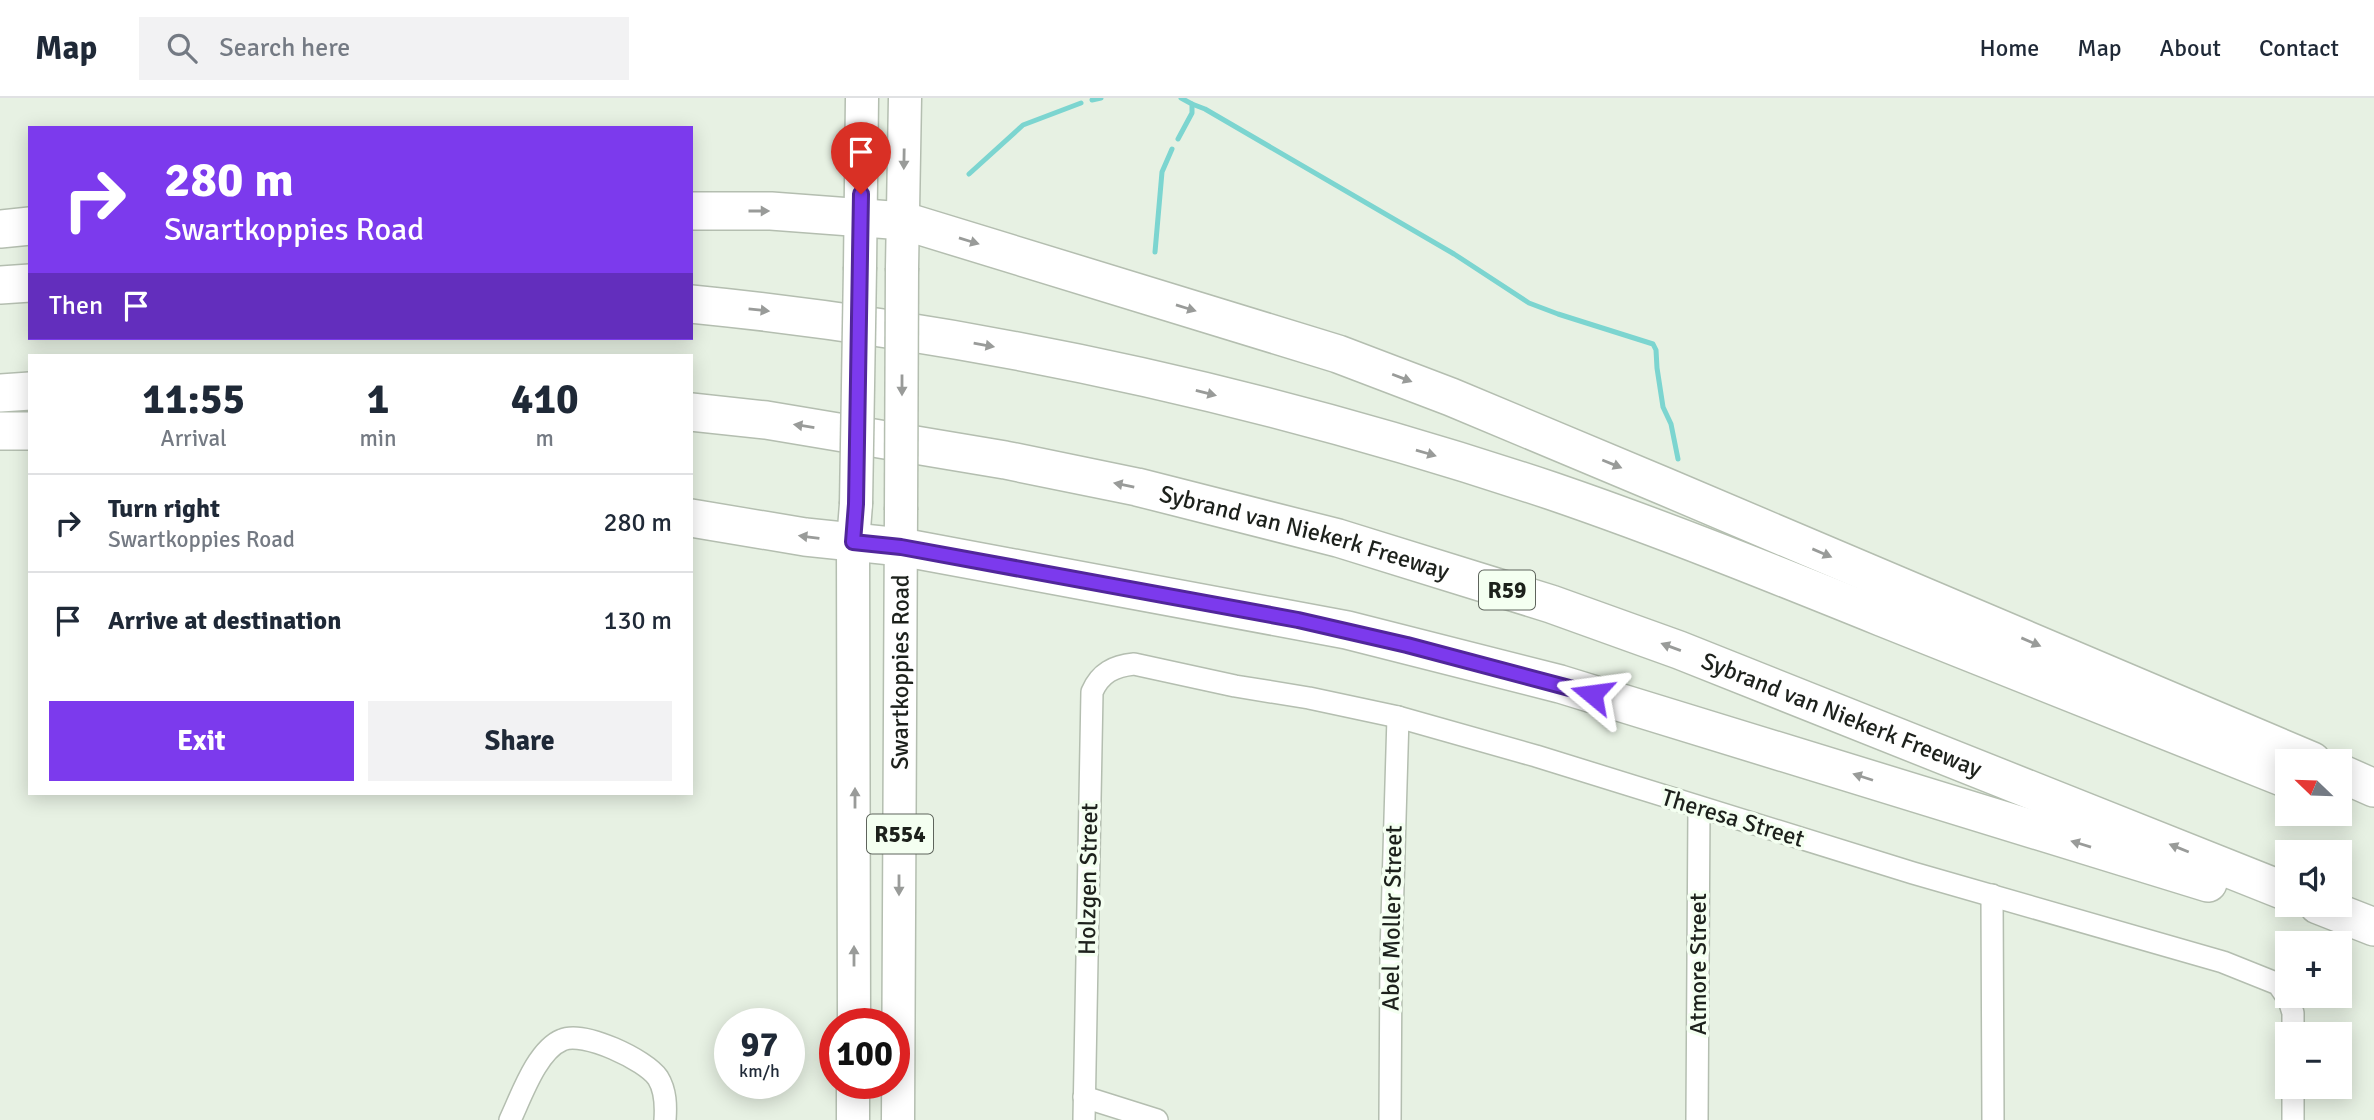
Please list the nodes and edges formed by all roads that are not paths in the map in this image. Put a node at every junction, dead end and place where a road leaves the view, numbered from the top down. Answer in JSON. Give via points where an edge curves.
{"nodes":[{"id":1,"x":862,"y":98,"type":"edge"},
{"id":2,"x":905,"y":98,"type":"edge"},
{"id":3,"x":693,"y":211,"type":"edge"},
{"id":4,"x":861,"y":218,"type":"junction"},
{"id":5,"x":904,"y":221,"type":"junction"},
{"id":6,"x":28,"y":226,"type":"edge"},
{"id":7,"x":0,"y":229,"type":"edge"},
{"id":8,"x":28,"y":283,"type":"edge"},
{"id":9,"x":0,"y":285,"type":"edge"},
{"id":10,"x":693,"y":303,"type":"edge"},
{"id":11,"x":28,"y":391,"type":"edge"},
{"id":12,"x":0,"y":393,"type":"edge"},
{"id":13,"x":693,"y":412,"type":"edge"},
{"id":14,"x":0,"y":431,"type":"edge"},
{"id":15,"x":28,"y":431,"type":"edge"},
{"id":16,"x":693,"y":518,"type":"edge"},
{"id":17,"x":853,"y":542,"type":"junction"},
{"id":18,"x":901,"y":547,"type":"junction"},
{"id":19,"x":1134,"y":664,"type":"joint"},
{"id":20,"x":1398,"y":717,"type":"junction"},
{"id":21,"x":2284,"y":749,"type":"edge"},
{"id":22,"x":2275,"y":774,"type":"edge"},
{"id":23,"x":2352,"y":778,"type":"edge"},
{"id":24,"x":2374,"y":788,"type":"edge"},
{"id":25,"x":2352,"y":805,"type":"edge"},
{"id":26,"x":1699,"y":808,"type":"junction"},
{"id":27,"x":2374,"y":814,"type":"edge"},
{"id":28,"x":2275,"y":887,"type":"edge"},
{"id":29,"x":1992,"y":895,"type":"junction"},
{"id":30,"x":2275,"y":902,"type":"edge"},
{"id":31,"x":2349,"y":917,"type":"edge"},
{"id":32,"x":2374,"y":927,"type":"edge"},
{"id":33,"x":854,"y":1008,"type":"edge"},
{"id":34,"x":2293,"y":1022,"type":"edge"},
{"id":35,"x":1084,"y":1097,"type":"junction"},
{"id":36,"x":853,"y":1099,"type":"edge"},
{"id":37,"x":2293,"y":1099,"type":"edge"},
{"id":38,"x":510,"y":1120,"type":"edge"},
{"id":39,"x":665,"y":1120,"type":"edge"},
{"id":40,"x":853,"y":1120,"type":"edge"},
{"id":41,"x":898,"y":1120,"type":"edge"},
{"id":42,"x":1084,"y":1120,"type":"edge"},
{"id":43,"x":1157,"y":1120,"type":"edge"},
{"id":44,"x":1390,"y":1120,"type":"edge"},
{"id":45,"x":1697,"y":1120,"type":"edge"},
{"id":46,"x":1993,"y":1120,"type":"edge"},
{"id":47,"x":2293,"y":1120,"type":"edge"}],
"edges":[{"from":1,"to":4,"type":"main road","name":"Swartkoppies Road","number":"R554"},
{"from":2,"to":5,"type":"main road","name":"Swartkoppies Road","number":"R554","one_way":true},
{"from":3,"to":4,"type":"highway","one_way":true},
{"from":4,"to":5,"type":"highway"},
{"from":4,"to":17,"type":"main road","name":"Swartkoppies Road","number":"R554","bridge":true},
{"from":5,"to":18,"type":"main road","name":"Swartkoppies Road","number":"R554","one_way":true,"bridge":true},
{"from":5,"to":21,"type":"highway","one_way":true,"via":[[1397,376]]},
{"from":6,"to":7,"type":"highway"},
{"from":8,"to":9,"type":"highway"},
{"from":10,"to":22,"type":"highway","one_way":true,"via":[[799,315],[1086,365],[1275,410],[1484,470],[1717,551]]},
{"from":11,"to":12,"type":"highway"},
{"from":28,"to":13,"type":"highway","name":"Sybrand van Niekerk Freeway","number":"R59","one_way":true,"via":[[1692,655],[1550,604],[1338,538],[1005,460]]},
{"from":14,"to":15,"type":"highway"},
{"from":17,"to":16,"type":"highway","one_way":true},
{"from":17,"to":18,"type":"highway"},
{"from":33,"to":17,"type":"main road","name":"Swartkoppies Road","number":"R554","one_way":true},
{"from":30,"to":18,"type":"highway","one_way":true,"via":[[1560,684],[1298,620]]},
{"from":18,"to":41,"type":"main road","name":"Swartkoppies Road","number":"R554","one_way":true},
{"from":19,"to":20,"type":"street","name":"Theresa Street"},
{"from":19,"to":35,"type":"street","name":"Holzgen Street","via":[[1106,672],[1091,692]]},
{"from":20,"to":26,"type":"street","name":"Theresa Street"},
{"from":20,"to":44,"type":"street","name":"Abel Moller Street"},
{"from":23,"to":24,"type":"highway"},
{"from":25,"to":27,"type":"highway"},
{"from":26,"to":29,"type":"street","name":"Theresa Street"},
{"from":26,"to":45,"type":"street","name":"Atmore Street"},
{"from":29,"to":34,"type":"street","name":"Theresa Street","via":[[2263,976],[2285,992]]},
{"from":29,"to":46,"type":"street"},
{"from":31,"to":32,"type":"highway"},
{"from":35,"to":42,"type":"street","name":"Holzgen Street"},
{"from":35,"to":43,"type":"street"},
{"from":36,"to":40,"type":"main road"},
{"from":37,"to":47,"type":"street"},
{"from":38,"to":39,"type":"street","via":[[544,1055],[561,1040],[574,1037],[644,1065],[659,1080]]}]}
